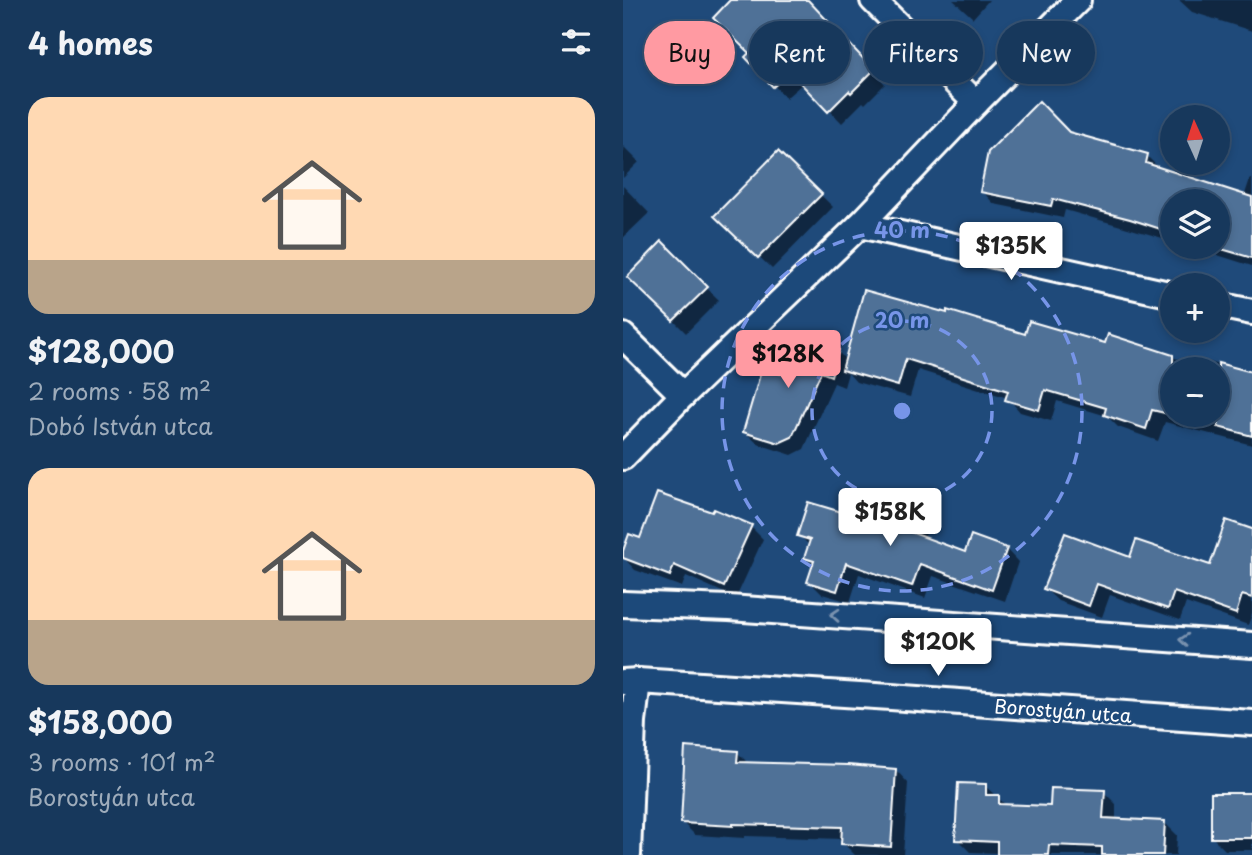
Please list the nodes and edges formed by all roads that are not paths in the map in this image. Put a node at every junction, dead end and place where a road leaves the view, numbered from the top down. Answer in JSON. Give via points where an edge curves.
{"nodes":[{"id":1,"x":873,"y":0,"type":"edge"},
{"id":2,"x":1078,"y":0,"type":"edge"},
{"id":3,"x":976,"y":103,"type":"junction"},
{"id":4,"x":860,"y":225,"type":"junction"},
{"id":5,"x":1160,"y":292,"type":"edge"},
{"id":6,"x":1230,"y":307,"type":"edge"},
{"id":7,"x":1252,"y":312,"type":"edge"},
{"id":8,"x":623,"y":336,"type":"edge"},
{"id":9,"x":683,"y":395,"type":"junction"},
{"id":10,"x":623,"y":457,"type":"edge"},
{"id":11,"x":623,"y":604,"type":"edge"},
{"id":12,"x":1252,"y":645,"type":"edge"},
{"id":13,"x":631,"y":682,"type":"edge"},
{"id":14,"x":1252,"y":723,"type":"edge"},
{"id":15,"x":628,"y":855,"type":"edge"}],
"edges":[{"from":1,"to":3,"type":"street"},
{"from":2,"to":3,"type":"street"},
{"from":3,"to":4,"type":"street"},
{"from":4,"to":5,"type":"street"},
{"from":4,"to":9,"type":"street"},
{"from":6,"to":7,"type":"street"},
{"from":8,"to":9,"type":"street"},
{"from":9,"to":10,"type":"street"},
{"from":12,"to":11,"type":"street","one_way":true},
{"from":13,"to":14,"type":"street","name":"Borostyán utca"},
{"from":13,"to":15,"type":"street"}]}
